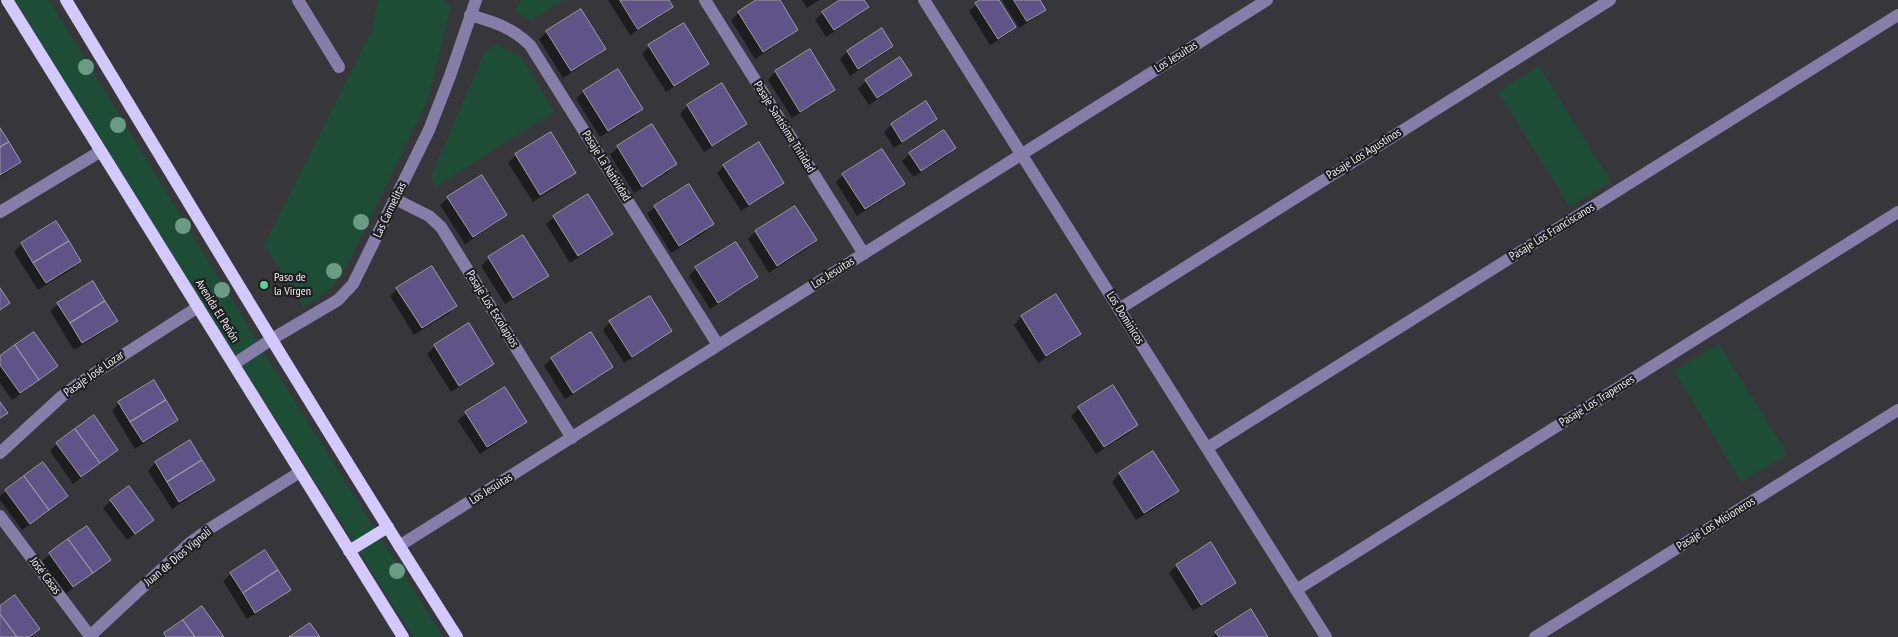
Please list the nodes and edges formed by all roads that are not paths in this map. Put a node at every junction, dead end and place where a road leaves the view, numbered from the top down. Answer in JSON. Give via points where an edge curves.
{"nodes":[{"id":1,"x":8,"y":0,"type":"edge"},
{"id":2,"x":66,"y":0,"type":"edge"},
{"id":3,"x":298,"y":0,"type":"edge"},
{"id":4,"x":476,"y":0,"type":"edge"},
{"id":5,"x":705,"y":0,"type":"edge"},
{"id":6,"x":924,"y":0,"type":"edge"},
{"id":7,"x":1267,"y":0,"type":"edge"},
{"id":8,"x":1610,"y":0,"type":"edge"},
{"id":9,"x":470,"y":15,"type":"junction"},
{"id":10,"x":1898,"y":15,"type":"edge"},
{"id":11,"x":339,"y":67,"type":"dead end"},
{"id":12,"x":101,"y":151,"type":"junction"},
{"id":13,"x":1021,"y":155,"type":"junction"},
{"id":14,"x":396,"y":198,"type":"junction"},
{"id":15,"x":0,"y":212,"type":"edge"},
{"id":16,"x":1898,"y":212,"type":"edge"},
{"id":17,"x":864,"y":254,"type":"junction"},
{"id":18,"x":198,"y":307,"type":"junction"},
{"id":19,"x":1119,"y":309,"type":"junction"},
{"id":20,"x":272,"y":339,"type":"junction"},
{"id":21,"x":718,"y":346,"type":"junction"},
{"id":22,"x":234,"y":364,"type":"junction"},
{"id":23,"x":1898,"y":410,"type":"edge"},
{"id":24,"x":572,"y":438,"type":"junction"},
{"id":25,"x":1207,"y":448,"type":"junction"},
{"id":26,"x":0,"y":453,"type":"edge"},
{"id":27,"x":300,"y":472,"type":"junction"},
{"id":28,"x":0,"y":516,"type":"edge"},
{"id":29,"x":388,"y":527,"type":"junction"},
{"id":30,"x":399,"y":546,"type":"junction"},
{"id":31,"x":349,"y":551,"type":"junction"},
{"id":32,"x":1296,"y":590,"type":"junction"},
{"id":33,"x":89,"y":637,"type":"edge"},
{"id":34,"x":403,"y":637,"type":"edge"},
{"id":35,"x":458,"y":637,"type":"edge"},
{"id":36,"x":1326,"y":637,"type":"edge"},
{"id":37,"x":1535,"y":637,"type":"edge"}],
"edges":[{"from":1,"to":12,"type":"main road","name":"Avenida El Peñón"},
{"from":2,"to":20,"type":"main road"},
{"from":3,"to":11,"type":"street"},
{"from":4,"to":9,"type":"street","name":"Las Carmelitas"},
{"from":5,"to":17,"type":"street","name":"Pasaje Santísima Trinidad"},
{"from":6,"to":13,"type":"street","name":"Los Dominicos"},
{"from":7,"to":13,"type":"street","name":"Los Jesuitas"},
{"from":8,"to":19,"type":"street","name":"Pasaje Los Agustinos"},
{"from":9,"to":14,"type":"street","name":"Las Carmelitas","via":[[441,102]]},
{"from":9,"to":21,"type":"street","name":"Pasaje La Natividad","via":[[506,27],[530,45]]},
{"from":10,"to":25,"type":"street","name":"Pasaje Los Franciscanos"},
{"from":12,"to":15,"type":"street"},
{"from":12,"to":18,"type":"main road","name":"Avenida El Peñón"},
{"from":13,"to":17,"type":"street","name":"Los Jesuitas"},
{"from":13,"to":19,"type":"street","name":"Los Dominicos"},
{"from":14,"to":20,"type":"street","name":"Las Carmelitas","via":[[346,293]]},
{"from":14,"to":24,"type":"street","name":"Pasaje Los Escolapios","via":[[429,216],[441,227]]},
{"from":16,"to":32,"type":"street","name":"Pasaje Los Trapenses"},
{"from":17,"to":21,"type":"street","name":"Los Jesuitas"},
{"from":18,"to":22,"type":"main road","name":"Avenida El Peñón"},
{"from":18,"to":26,"type":"street","name":"Pasaje José Lozar","via":[[78,384]]},
{"from":19,"to":25,"type":"street","name":"Los Dominicos"},
{"from":20,"to":22,"type":"street","name":"Las Carmelitas"},
{"from":20,"to":29,"type":"main road"},
{"from":21,"to":24,"type":"street","name":"Los Jesuitas"},
{"from":22,"to":27,"type":"main road","name":"Avenida El Peñón"},
{"from":23,"to":37,"type":"street","name":"Pasaje Los Misioneros"},
{"from":24,"to":30,"type":"street","name":"Los Jesuitas"},
{"from":25,"to":32,"type":"street","name":"Los Dominicos"},
{"from":27,"to":31,"type":"main road","name":"Avenida El Peñón"},
{"from":27,"to":33,"type":"street","name":"Juan de Dios Vignoli","via":[[191,542]]},
{"from":28,"to":33,"type":"street","name":"José Casas"},
{"from":29,"to":30,"type":"main road"},
{"from":29,"to":31,"type":"main road"},
{"from":30,"to":35,"type":"main road"},
{"from":31,"to":34,"type":"main road","name":"Avenida El Peñón"},
{"from":32,"to":36,"type":"street","name":"Los Dominicos"}]}
